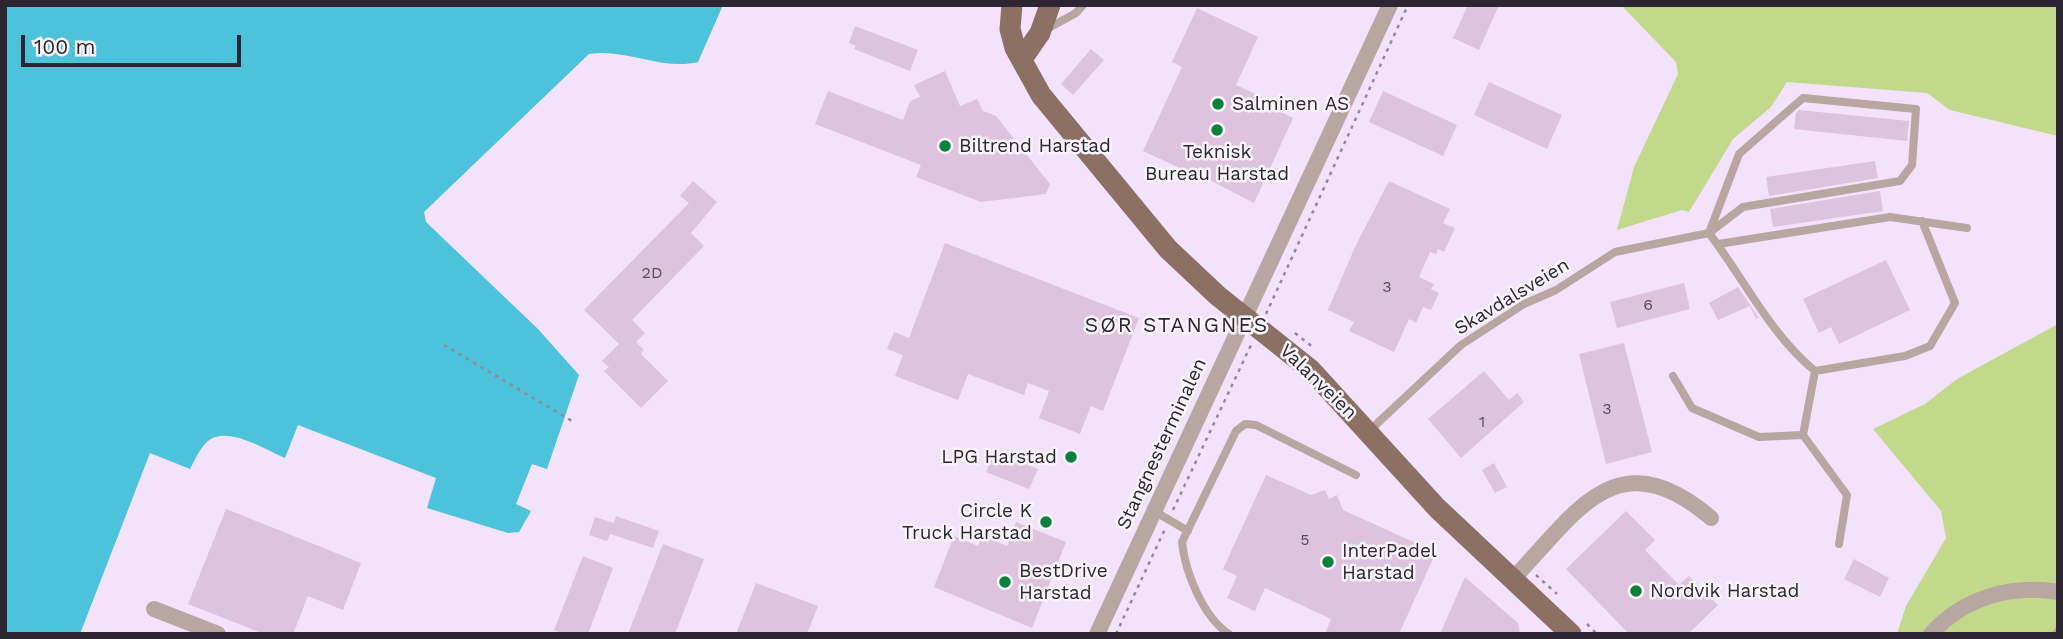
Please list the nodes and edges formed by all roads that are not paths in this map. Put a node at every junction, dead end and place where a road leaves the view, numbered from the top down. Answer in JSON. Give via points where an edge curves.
{"nodes":[{"id":1,"x":1012,"y":5,"type":"edge"},
{"id":2,"x":1050,"y":5,"type":"edge"},
{"id":3,"x":1083,"y":5,"type":"edge"},
{"id":4,"x":1390,"y":5,"type":"edge"},
{"id":5,"x":1040,"y":33,"type":"junction"},
{"id":6,"x":1022,"y":59,"type":"junction"},
{"id":7,"x":1922,"y":221,"type":"junction"},
{"id":8,"x":1967,"y":228,"type":"dead end"},
{"id":9,"x":1709,"y":233,"type":"junction"},
{"id":10,"x":1718,"y":244,"type":"junction"},
{"id":11,"x":1259,"y":316,"type":"junction"},
{"id":12,"x":1815,"y":371,"type":"junction"},
{"id":13,"x":1673,"y":376,"type":"dead end"},
{"id":14,"x":1368,"y":432,"type":"junction"},
{"id":15,"x":1803,"y":435,"type":"junction"},
{"id":16,"x":1356,"y":475,"type":"dead end"},
{"id":17,"x":1154,"y":511,"type":"junction"},
{"id":18,"x":1711,"y":519,"type":"dead end"},
{"id":19,"x":1188,"y":531,"type":"junction"},
{"id":20,"x":1839,"y":544,"type":"dead end"},
{"id":21,"x":1519,"y":572,"type":"junction"},
{"id":22,"x":2058,"y":592,"type":"edge"},
{"id":23,"x":154,"y":609,"type":"dead end"},
{"id":24,"x":1575,"y":625,"type":"edge"},
{"id":25,"x":218,"y":634,"type":"edge"},
{"id":26,"x":1097,"y":634,"type":"edge"},
{"id":27,"x":1229,"y":634,"type":"edge"},
{"id":28,"x":1931,"y":634,"type":"edge"}],
"edges":[{"from":1,"to":6,"type":"main road","name":"Valanveien","via":[[1010,29]]},
{"from":2,"to":5,"type":"main road"},
{"from":3,"to":5,"type":"lane"},
{"from":4,"to":11,"type":"street","name":"Stangnesterminalen"},
{"from":5,"to":6,"type":"main road"},
{"from":6,"to":11,"type":"main road","name":"Valanveien","via":[[1041,95],[1143,220],[1191,271]]},
{"from":7,"to":8,"type":"lane"},
{"from":7,"to":10,"type":"lane","via":[[1890,217]]},
{"from":7,"to":12,"type":"lane","via":[[1955,303],[1930,346],[1905,356]]},
{"from":9,"to":9,"type":"lane","via":[[1743,207],[1900,181],[1912,166],[1916,109],[1804,99],[1739,154]]},
{"from":9,"to":10,"type":"lane"},
{"from":9,"to":14,"type":"lane","name":"Skavdalsveien","via":[[1615,252],[1461,345]]},
{"from":10,"to":12,"type":"lane","via":[[1767,319]]},
{"from":11,"to":14,"type":"main road","name":"Valanveien"},
{"from":11,"to":17,"type":"street","name":"Stangnesterminalen"},
{"from":12,"to":15,"type":"lane"},
{"from":13,"to":15,"type":"lane","via":[[1692,408],[1759,437]]},
{"from":14,"to":21,"type":"main road","name":"Valanveien","via":[[1437,508]]},
{"from":15,"to":20,"type":"lane","via":[[1847,495]]},
{"from":16,"to":19,"type":"lane","via":[[1256,425],[1245,424],[1236,431]]},
{"from":17,"to":19,"type":"lane"},
{"from":17,"to":26,"type":"street","name":"Stangnesterminalen"},
{"from":18,"to":21,"type":"street","via":[[1694,504],[1641,482],[1608,487],[1573,515]]},
{"from":19,"to":27,"type":"lane","via":[[1182,542],[1184,561],[1204,603]]},
{"from":21,"to":24,"type":"main road","name":"Valanveien"},
{"from":22,"to":28,"type":"street","via":[[2018,589],[1992,594]]},
{"from":23,"to":25,"type":"street"}]}
